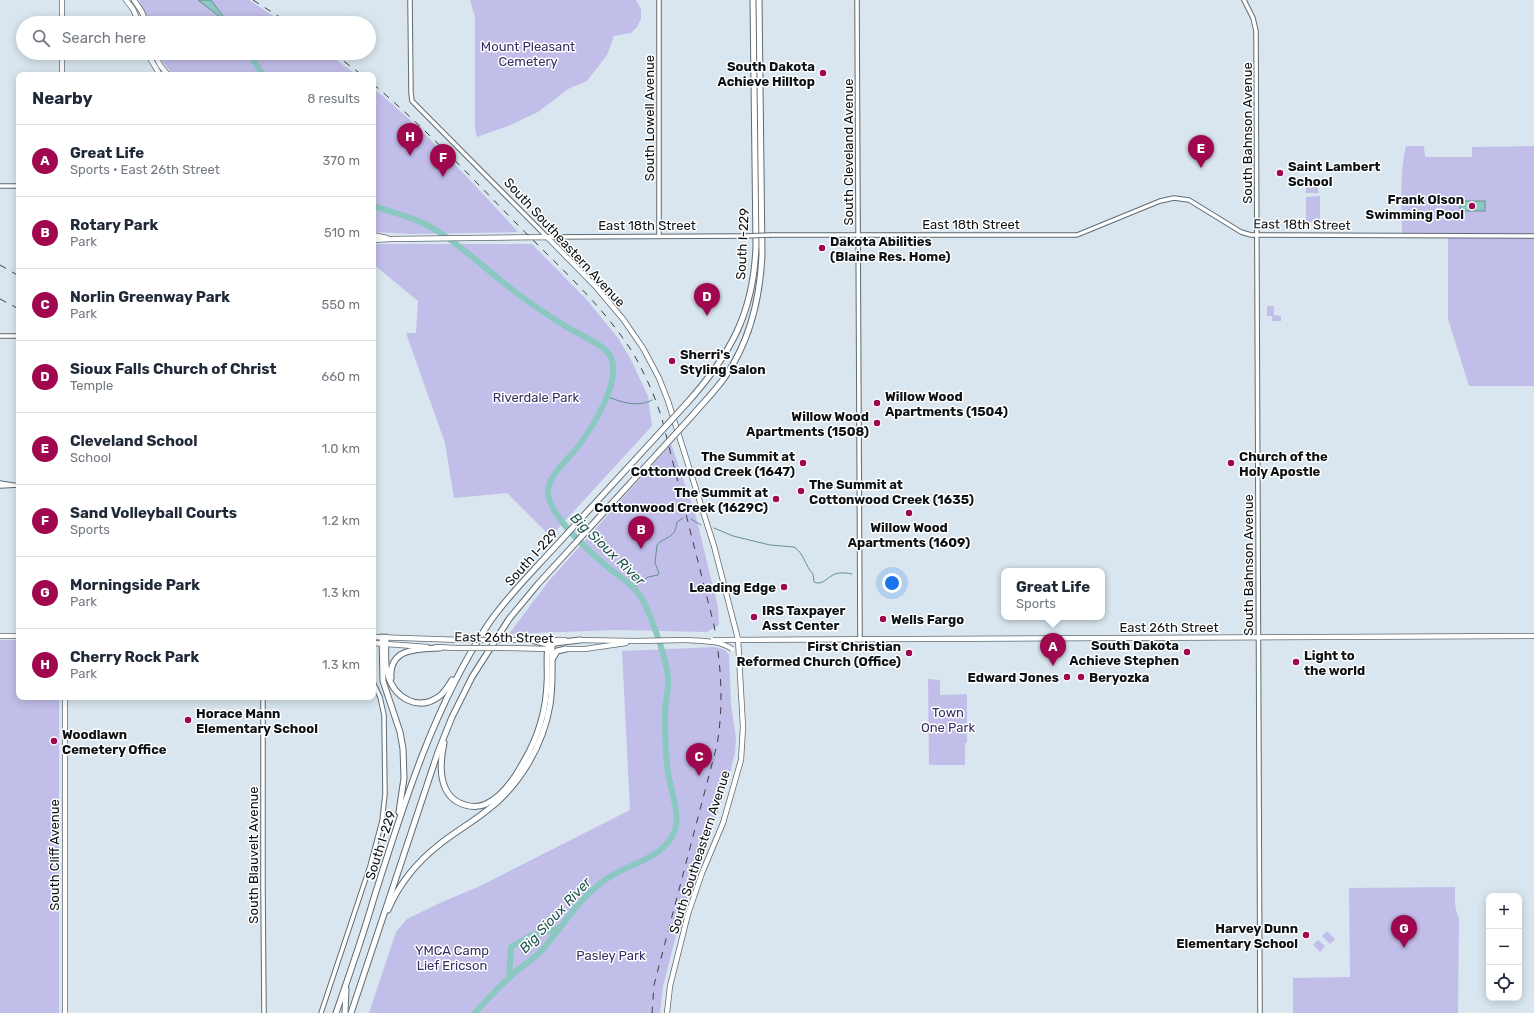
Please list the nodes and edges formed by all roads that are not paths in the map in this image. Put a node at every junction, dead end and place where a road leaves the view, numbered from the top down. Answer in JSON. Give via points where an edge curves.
{"nodes":[{"id":1,"x":62,"y":0,"type":"edge"},
{"id":2,"x":126,"y":0,"type":"edge"},
{"id":3,"x":134,"y":0,"type":"edge"},
{"id":4,"x":410,"y":0,"type":"edge"},
{"id":5,"x":659,"y":0,"type":"edge"},
{"id":6,"x":753,"y":0,"type":"edge"},
{"id":7,"x":759,"y":0,"type":"edge"},
{"id":8,"x":857,"y":0,"type":"edge"},
{"id":9,"x":1244,"y":0,"type":"edge"},
{"id":10,"x":62,"y":16,"type":"edge"},
{"id":11,"x":136,"y":16,"type":"edge"},
{"id":12,"x":143,"y":16,"type":"edge"},
{"id":13,"x":62,"y":60,"type":"edge"},
{"id":14,"x":151,"y":60,"type":"edge"},
{"id":15,"x":158,"y":60,"type":"edge"},
{"id":16,"x":62,"y":72,"type":"edge"},
{"id":17,"x":158,"y":72,"type":"edge"},
{"id":18,"x":166,"y":72,"type":"edge"},
{"id":19,"x":0,"y":186,"type":"edge"},
{"id":20,"x":16,"y":186,"type":"edge"},
{"id":21,"x":858,"y":235,"type":"junction"},
{"id":22,"x":376,"y":236,"type":"edge"},
{"id":23,"x":659,"y":236,"type":"junction"},
{"id":24,"x":1257,"y":236,"type":"junction"},
{"id":25,"x":1534,"y":236,"type":"edge"},
{"id":26,"x":547,"y":237,"type":"junction"},
{"id":27,"x":391,"y":239,"type":"junction"},
{"id":28,"x":376,"y":240,"type":"edge"},
{"id":29,"x":0,"y":336,"type":"edge"},
{"id":30,"x":16,"y":336,"type":"edge"},
{"id":31,"x":0,"y":483,"type":"edge"},
{"id":32,"x":13,"y":485,"type":"joint"},
{"id":33,"x":0,"y":486,"type":"edge"},
{"id":34,"x":0,"y":636,"type":"edge"},
{"id":35,"x":16,"y":636,"type":"edge"},
{"id":36,"x":1534,"y":636,"type":"edge"},
{"id":37,"x":376,"y":637,"type":"edge"},
{"id":38,"x":384,"y":637,"type":"junction"},
{"id":39,"x":1258,"y":638,"type":"junction"},
{"id":40,"x":738,"y":639,"type":"junction"},
{"id":41,"x":531,"y":640,"type":"junction"},
{"id":42,"x":580,"y":640,"type":"junction"},
{"id":43,"x":686,"y":640,"type":"junction"},
{"id":44,"x":860,"y":640,"type":"junction"},
{"id":45,"x":635,"y":641,"type":"junction"},
{"id":46,"x":376,"y":644,"type":"edge"},
{"id":47,"x":384,"y":644,"type":"junction"},
{"id":48,"x":440,"y":648,"type":"junction"},
{"id":49,"x":550,"y":648,"type":"junction"},
{"id":50,"x":566,"y":649,"type":"junction"},
{"id":51,"x":740,"y":656,"type":"junction"},
{"id":52,"x":468,"y":658,"type":"junction"},
{"id":53,"x":552,"y":663,"type":"junction"},
{"id":54,"x":392,"y":686,"type":"junction"},
{"id":55,"x":376,"y":688,"type":"edge"},
{"id":56,"x":65,"y":700,"type":"edge"},
{"id":57,"x":263,"y":700,"type":"edge"},
{"id":58,"x":452,"y":717,"type":"junction"},
{"id":59,"x":393,"y":838,"type":"junction"},
{"id":60,"x":374,"y":944,"type":"junction"},
{"id":61,"x":347,"y":980,"type":"junction"},
{"id":62,"x":66,"y":1013,"type":"edge"},
{"id":63,"x":264,"y":1013,"type":"edge"},
{"id":64,"x":321,"y":1013,"type":"edge"},
{"id":65,"x":336,"y":1013,"type":"edge"},
{"id":66,"x":345,"y":1013,"type":"edge"},
{"id":67,"x":351,"y":1013,"type":"edge"},
{"id":68,"x":667,"y":1013,"type":"edge"},
{"id":69,"x":1260,"y":1013,"type":"edge"}],
"edges":[{"from":1,"to":10,"type":"main road"},
{"from":2,"to":11,"type":"main road"},
{"from":3,"to":12,"type":"main road"},
{"from":4,"to":26,"type":"street","name":"South Southeastern Avenue","via":[[412,101]]},
{"from":5,"to":23,"type":"street","name":"South Lowell Avenue"},
{"from":6,"to":52,"type":"highway","name":"South I-229","bridge":true,"via":[[756,245],[752,282],[745,311],[732,343],[713,373],[687,403],[517,588],[493,618]]},
{"from":7,"to":58,"type":"highway","name":"South I-229","bridge":true,"via":[[762,255],[759,288],[751,324],[735,360],[720,383],[524,601],[498,635],[477,668]]},
{"from":8,"to":21,"type":"street","name":"South Cleveland Avenue"},
{"from":9,"to":24,"type":"street","name":"South Bahnson Avenue","via":[[1256,31]]},
{"from":13,"to":16,"type":"main road"},
{"from":14,"to":17,"type":"main road"},
{"from":15,"to":18,"type":"main road"},
{"from":19,"to":20,"type":"street"},
{"from":21,"to":23,"type":"street","name":"East 18th Street","bridge":true},
{"from":21,"to":24,"type":"street","name":"East 18th Street","via":[[1077,235],[1160,201],[1179,198],[1189,200],[1245,234]]},
{"from":21,"to":44,"type":"street","name":"South Cleveland Avenue"},
{"from":22,"to":27,"type":"main road"},
{"from":23,"to":26,"type":"street","name":"East 18th Street"},
{"from":24,"to":25,"type":"street","name":"East 18th Street"},
{"from":24,"to":39,"type":"street","name":"South Bahnson Avenue"},
{"from":26,"to":27,"type":"main road","name":"East 18th Street"},
{"from":26,"to":40,"type":"main road","name":"South Southeastern Avenue","via":[[624,319],[659,378],[714,546]]},
{"from":27,"to":28,"type":"main road"},
{"from":29,"to":30,"type":"street"},
{"from":31,"to":32,"type":"street"},
{"from":32,"to":33,"type":"street"},
{"from":34,"to":35,"type":"main road"},
{"from":36,"to":39,"type":"main road","name":"East 26th Street"},
{"from":37,"to":38,"type":"main road","name":"East 26th Street"},
{"from":38,"to":41,"type":"main road","name":"East 26th Street","bridge":true},
{"from":38,"to":47,"type":"highway"},
{"from":39,"to":44,"type":"main road","name":"East 26th Street"},
{"from":39,"to":69,"type":"street","name":"South Bahnson Avenue"},
{"from":40,"to":43,"type":"main road","name":"East 26th Street","bridge":true},
{"from":40,"to":44,"type":"main road","name":"East 26th Street"},
{"from":40,"to":51,"type":"main road","name":"South Southeastern Avenue"},
{"from":41,"to":42,"type":"main road","name":"East 26th Street"},
{"from":41,"to":49,"type":"highway"},
{"from":42,"to":45,"type":"main road","name":"East 26th Street"},
{"from":42,"to":49,"type":"highway","via":[[555,643]]},
{"from":43,"to":45,"type":"main road","name":"East 26th Street"},
{"from":43,"to":51,"type":"main road","bridge":true,"via":[[726,645]]},
{"from":45,"to":50,"type":"main road","name":"East 26th Street","via":[[604,647]]},
{"from":46,"to":47,"type":"main road","name":"East 26th Street"},
{"from":47,"to":48,"type":"main road","name":"East 26th Street"},
{"from":47,"to":54,"type":"highway","via":[[386,670]]},
{"from":47,"to":59,"type":"highway","via":[[383,681],[400,732],[404,758],[402,798]]},
{"from":48,"to":49,"type":"main road","name":"East 26th Street","bridge":true},
{"from":48,"to":54,"type":"highway","via":[[414,649],[402,653],[391,667]]},
{"from":49,"to":50,"type":"main road","name":"East 26th Street"},
{"from":49,"to":53,"type":"highway"},
{"from":49,"to":58,"type":"highway","via":[[546,697],[535,740],[512,780],[499,795],[486,804],[474,806],[460,803],[452,798],[444,786],[441,773],[442,755]]},
{"from":50,"to":53,"type":"highway","via":[[557,652]]},
{"from":51,"to":68,"type":"main road","name":"South Southeastern Avenue","via":[[743,732],[741,760],[723,823],[688,914],[671,981]]},
{"from":52,"to":54,"type":"highway","via":[[441,694],[430,700],[409,701]]},
{"from":52,"to":59,"type":"highway","name":"South I-229","via":[[434,725]]},
{"from":53,"to":60,"type":"highway","via":[[548,714],[538,743],[524,770],[491,808],[433,849],[413,869],[394,898]]},
{"from":55,"to":64,"type":"street","via":[[384,715],[385,783],[382,822],[372,861]]},
{"from":56,"to":62,"type":"main road","name":"South Cliff Avenue"},
{"from":57,"to":63,"type":"street","name":"South Blauvelt Avenue"},
{"from":58,"to":60,"type":"highway","name":"South I-229"},
{"from":59,"to":61,"type":"highway","name":"South I-229"},
{"from":60,"to":67,"type":"highway","name":"South I-229"},
{"from":61,"to":65,"type":"highway","name":"South I-229"},
{"from":61,"to":66,"type":"highway"}]}
